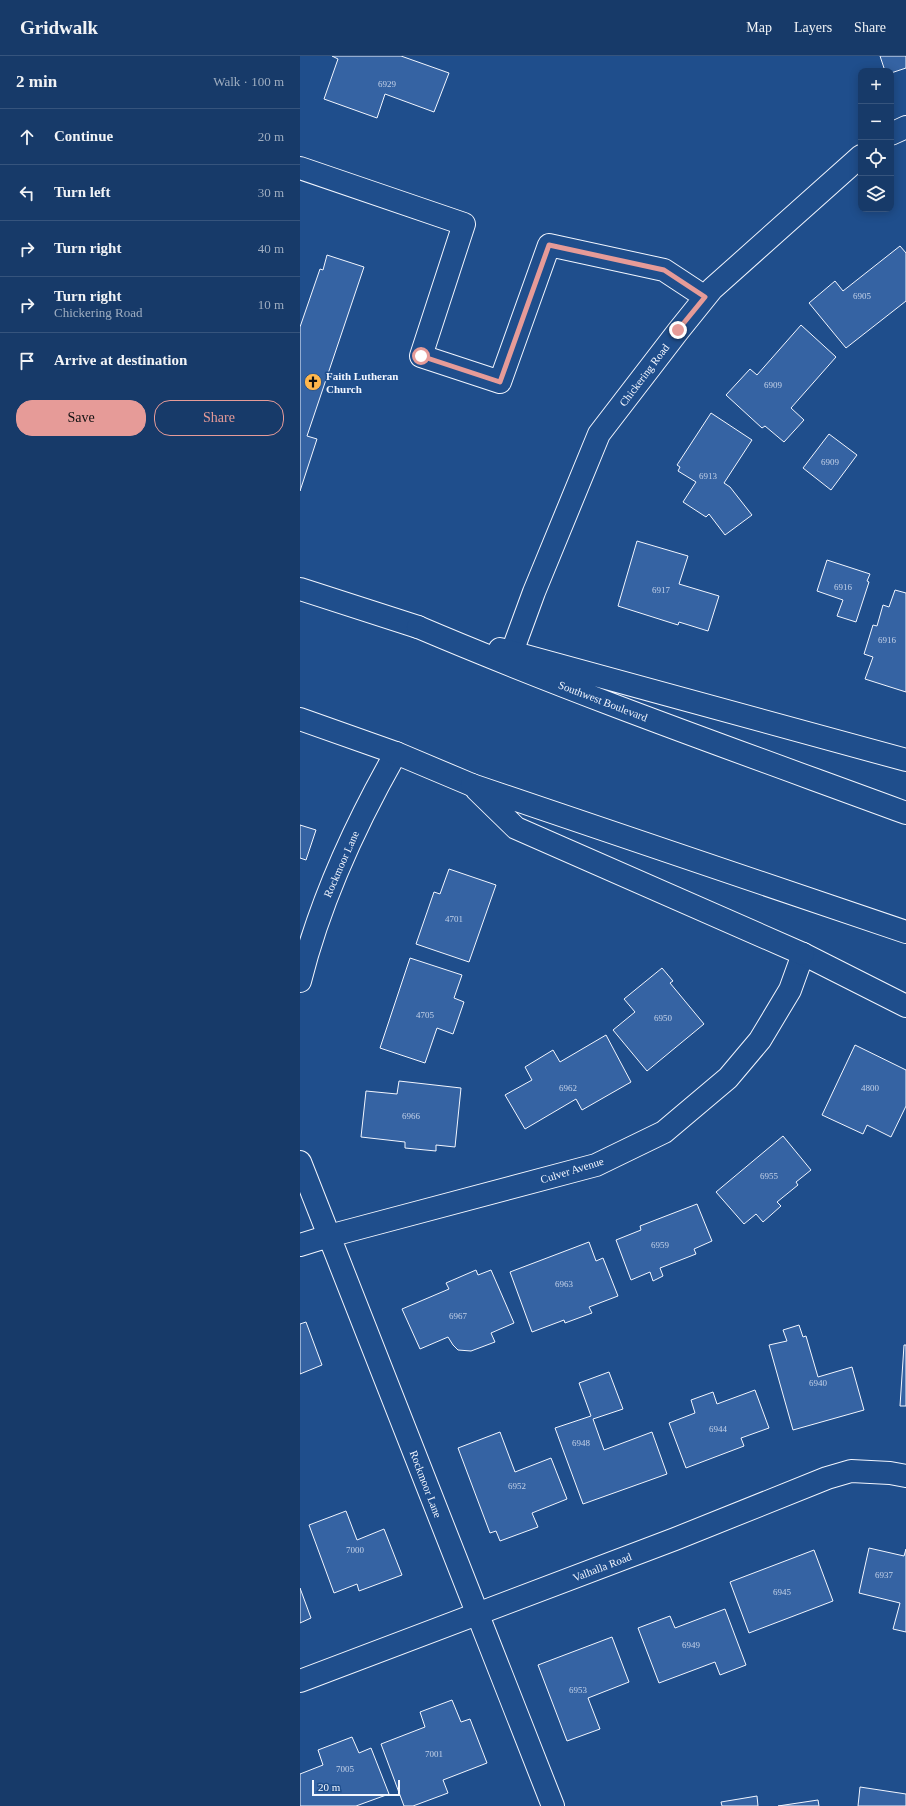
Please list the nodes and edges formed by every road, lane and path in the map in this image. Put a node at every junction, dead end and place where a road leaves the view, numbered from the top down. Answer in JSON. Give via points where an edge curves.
{"nodes":[{"id":1,"x":906,"y":127,"type":"edge"},
{"id":2,"x":894,"y":133,"type":"edge"},
{"id":3,"x":858,"y":159,"type":"edge"},
{"id":4,"x":300,"y":168,"type":"edge"},
{"id":5,"x":705,"y":297,"type":"junction"},
{"id":6,"x":300,"y":590,"type":"edge"},
{"id":7,"x":418,"y":627,"type":"junction"},
{"id":8,"x":512,"y":652,"type":"junction"},
{"id":9,"x":300,"y":719,"type":"edge"},
{"id":10,"x":396,"y":753,"type":"junction"},
{"id":11,"x":906,"y":760,"type":"edge"},
{"id":12,"x":472,"y":785,"type":"junction"},
{"id":13,"x":906,"y":813,"type":"edge"},
{"id":14,"x":906,"y":932,"type":"edge"},
{"id":15,"x":803,"y":954,"type":"junction"},
{"id":16,"x":300,"y":981,"type":"edge"},
{"id":17,"x":906,"y":1006,"type":"edge"},
{"id":18,"x":300,"y":1162,"type":"edge"},
{"id":19,"x":329,"y":1236,"type":"junction"},
{"id":20,"x":300,"y":1245,"type":"edge"},
{"id":21,"x":906,"y":1476,"type":"edge"},
{"id":22,"x":477,"y":1614,"type":"junction"},
{"id":23,"x":300,"y":1681,"type":"edge"},
{"id":24,"x":553,"y":1806,"type":"edge"}],
"edges":[{"from":1,"to":2,"type":"main road"},
{"from":3,"to":5,"type":"main road","name":"Chickering Road"},
{"from":4,"to":5,"type":"main road","via":[[464,224],[421,356],[500,382],[549,245],[664,270]]},
{"from":5,"to":8,"type":"main road","name":"Chickering Road","via":[[599,434]]},
{"from":6,"to":7,"type":"main road","name":"Southwest Boulevard"},
{"from":7,"to":8,"type":"main road"},
{"from":7,"to":13,"type":"main road","name":"Southwest Boulevard","via":[[515,668]]},
{"from":8,"to":11,"type":"main road"},
{"from":9,"to":10,"type":"main road"},
{"from":10,"to":12,"type":"main road"},
{"from":10,"to":16,"type":"main road","name":"Rockmoor Lane","via":[[372,796],[325,898]]},
{"from":12,"to":14,"type":"main road"},
{"from":12,"to":15,"type":"main road","via":[[516,828]]},
{"from":15,"to":17,"type":"main road"},
{"from":15,"to":19,"type":"main road","name":"Culver Avenue","via":[[790,990],[760,1040],[728,1078],[664,1132],[596,1165]]},
{"from":18,"to":19,"type":"main road","name":"Rockmoor Lane"},
{"from":19,"to":20,"type":"main road","name":"Culver Avenue"},
{"from":19,"to":22,"type":"main road","name":"Rockmoor Lane"},
{"from":21,"to":22,"type":"main road","name":"Valhalla Road","via":[[851,1472],[827,1478]]},
{"from":22,"to":23,"type":"main road","name":"Valhalla Road"},
{"from":22,"to":24,"type":"main road","name":"Rockmoor Lane"}]}
